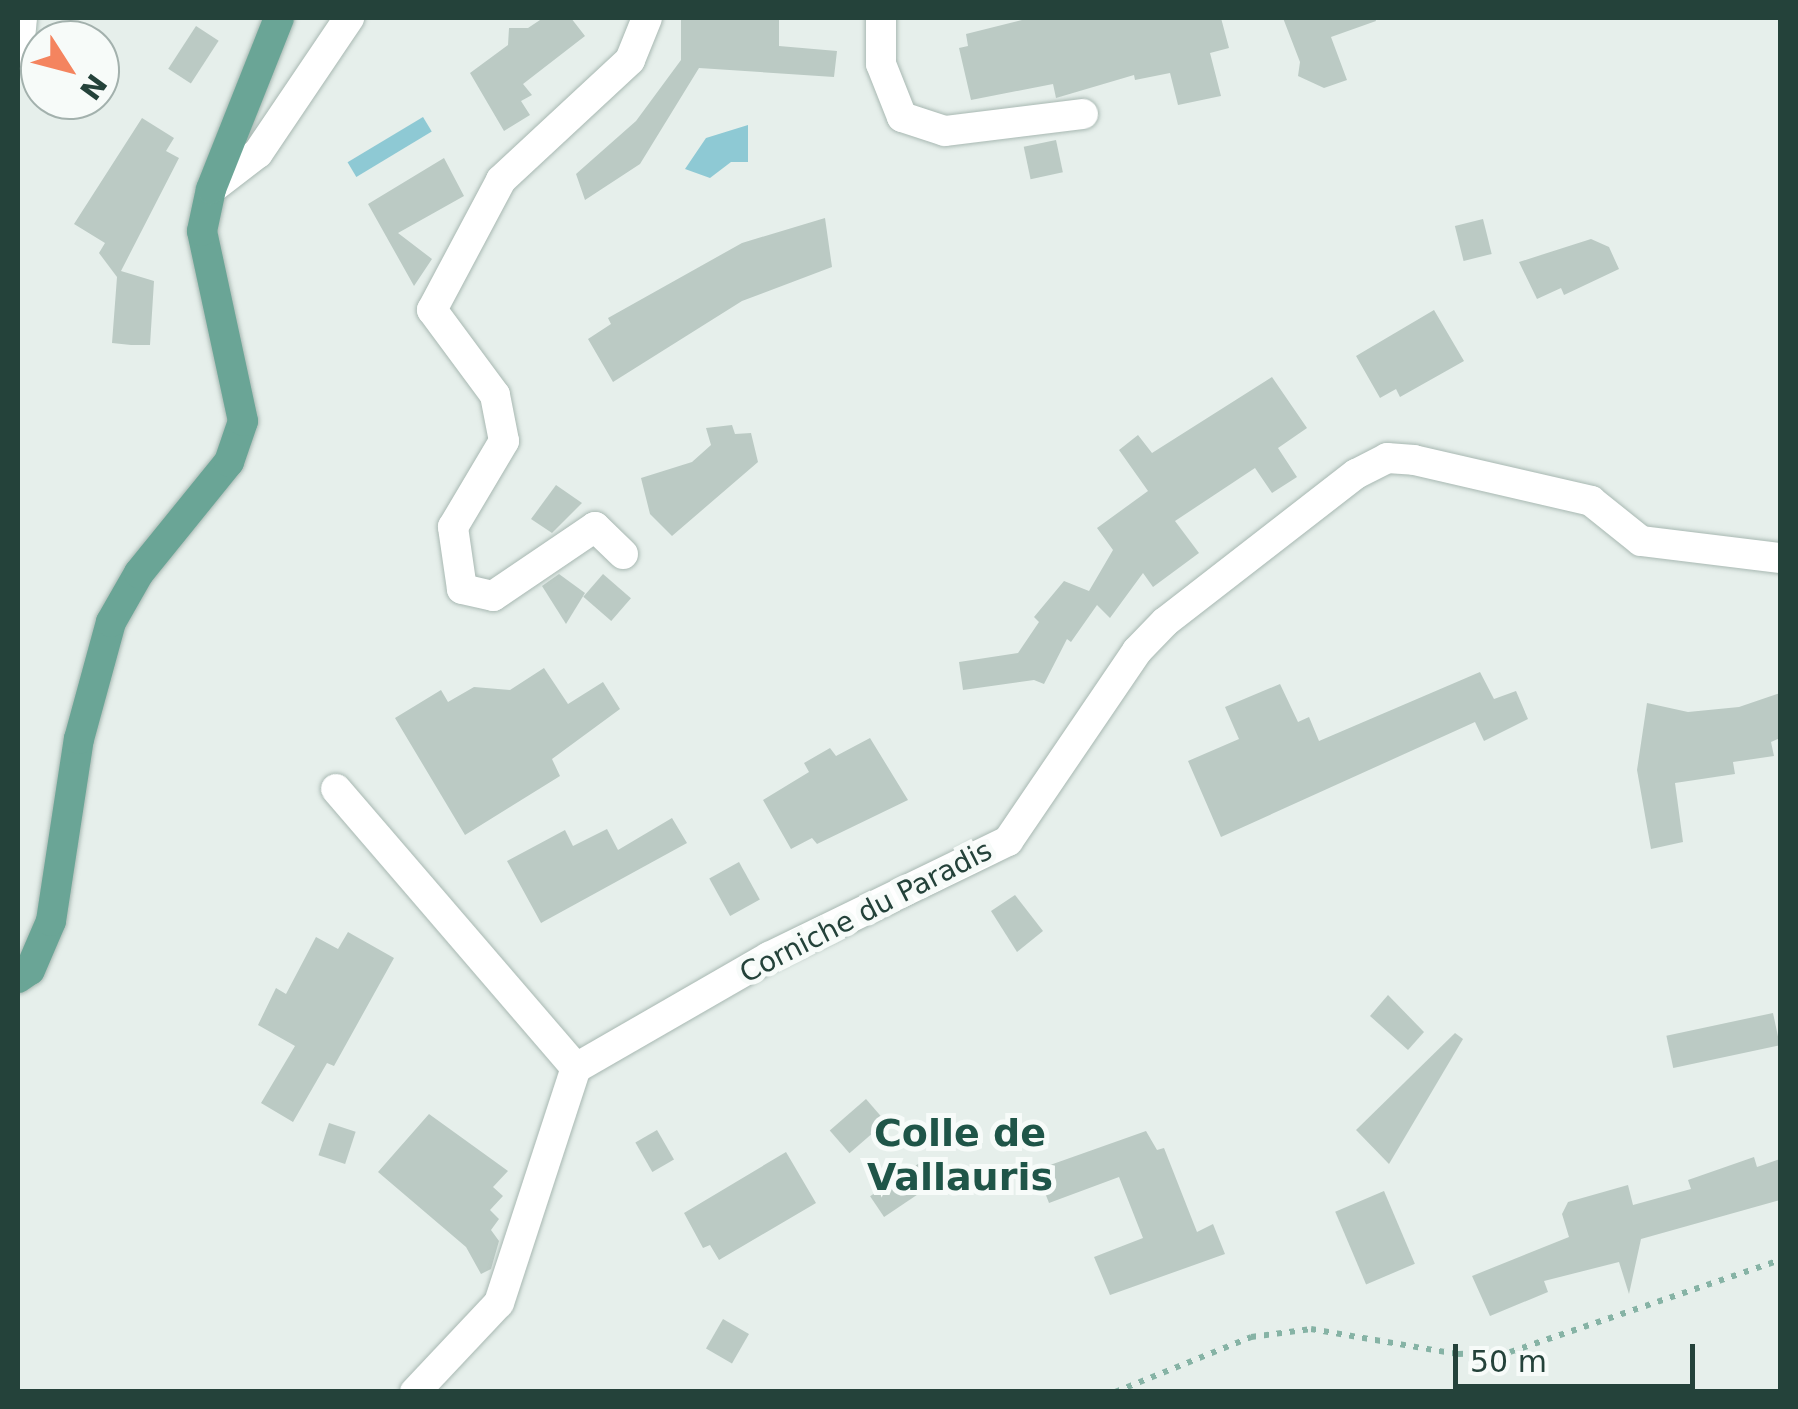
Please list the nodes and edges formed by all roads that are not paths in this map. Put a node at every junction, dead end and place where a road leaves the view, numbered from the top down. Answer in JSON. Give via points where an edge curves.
{"nodes":[{"id":1,"x":22,"y":18,"type":"edge"},
{"id":2,"x":279,"y":18,"type":"edge"},
{"id":3,"x":349,"y":18,"type":"edge"},
{"id":4,"x":647,"y":18,"type":"edge"},
{"id":5,"x":881,"y":18,"type":"edge"},
{"id":6,"x":18,"y":58,"type":"edge"},
{"id":7,"x":1083,"y":114,"type":"dead end"},
{"id":8,"x":210,"y":188,"type":"junction"},
{"id":9,"x":623,"y":554,"type":"dead end"},
{"id":10,"x":1780,"y":558,"type":"edge"},
{"id":11,"x":336,"y":789,"type":"dead end"},
{"id":12,"x":18,"y":978,"type":"edge"},
{"id":13,"x":576,"y":1068,"type":"junction"},
{"id":14,"x":414,"y":1392,"type":"edge"}],
"edges":[{"from":1,"to":6,"type":"street"},
{"from":2,"to":8,"type":"main road"},
{"from":3,"to":8,"type":"street","via":[[258,152]]},
{"from":4,"to":9,"type":"street","via":[[630,60],[501,180],[432,310],[495,394],[504,441],[453,527],[462,589],[493,596],[595,528]]},
{"from":5,"to":7,"type":"street","via":[[880,64],[902,117],[945,131]]},
{"from":8,"to":12,"type":"main road","via":[[202,231],[206,264],[238,376],[243,421],[222,473],[139,573],[111,622],[78,739],[51,921],[30,970]]},
{"from":10,"to":13,"type":"street","name":"Corniche du Paradis","via":[[1641,541],[1591,501],[1558,490],[1386,458],[1164,622],[1136,651],[1008,840],[769,958]]},
{"from":11,"to":13,"type":"street"},
{"from":13,"to":14,"type":"street","via":[[499,1303]]}]}
